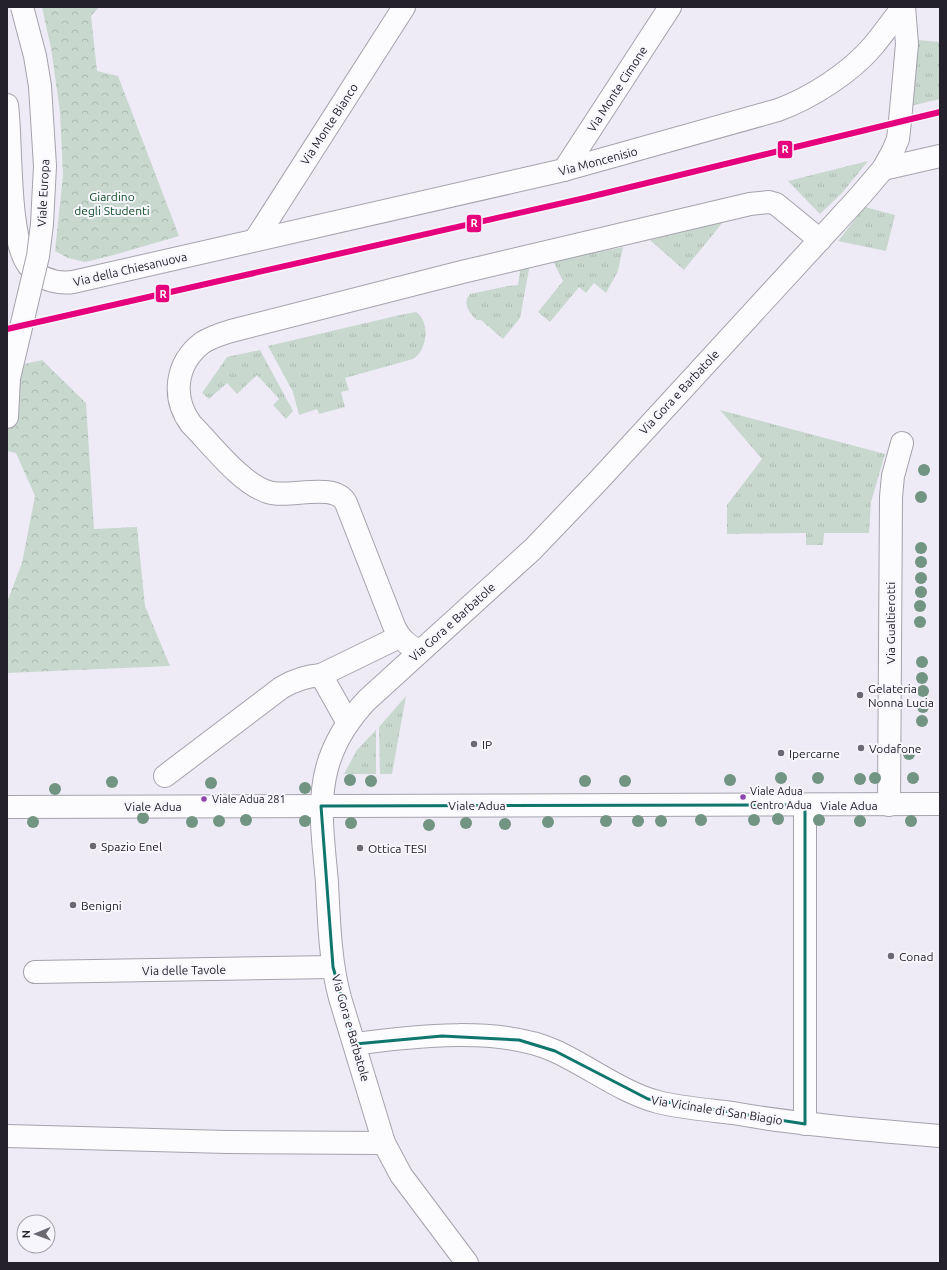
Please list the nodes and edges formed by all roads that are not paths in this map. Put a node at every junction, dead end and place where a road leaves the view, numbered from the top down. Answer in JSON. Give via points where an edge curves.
{"nodes":[{"id":1,"x":22,"y":7,"type":"edge"},
{"id":2,"x":404,"y":7,"type":"edge"},
{"id":3,"x":670,"y":7,"type":"edge"},
{"id":4,"x":904,"y":7,"type":"edge"},
{"id":5,"x":7,"y":105,"type":"edge"},
{"id":6,"x":940,"y":156,"type":"edge"},
{"id":7,"x":883,"y":169,"type":"junction"},
{"id":8,"x":564,"y":170,"type":"junction"},
{"id":9,"x":255,"y":240,"type":"junction"},
{"id":10,"x":820,"y":240,"type":"junction"},
{"id":11,"x":8,"y":381,"type":"edge"},
{"id":12,"x":7,"y":417,"type":"edge"},
{"id":13,"x":902,"y":443,"type":"dead end"},
{"id":14,"x":399,"y":637,"type":"junction"},
{"id":15,"x":420,"y":651,"type":"junction"},
{"id":16,"x":321,"y":675,"type":"junction"},
{"id":17,"x":348,"y":723,"type":"junction"},
{"id":18,"x":165,"y":776,"type":"dead end"},
{"id":19,"x":940,"y":804,"type":"edge"},
{"id":20,"x":805,"y":805,"type":"junction"},
{"id":21,"x":889,"y":805,"type":"junction"},
{"id":22,"x":321,"y":806,"type":"junction"},
{"id":23,"x":9,"y":807,"type":"edge"},
{"id":24,"x":333,"y":967,"type":"junction"},
{"id":25,"x":35,"y":972,"type":"dead end"},
{"id":26,"x":355,"y":1044,"type":"junction"},
{"id":27,"x":804,"y":1124,"type":"junction"},
{"id":28,"x":7,"y":1136,"type":"edge"},
{"id":29,"x":940,"y":1136,"type":"edge"},
{"id":30,"x":384,"y":1143,"type":"junction"},
{"id":31,"x":467,"y":1263,"type":"edge"}],
"edges":[{"from":1,"to":11,"type":"street","name":"Viale Europa","bridge":true,"via":[[40,86],[45,173],[38,256]]},
{"from":2,"to":9,"type":"street","name":"Via Monte Bianco"},
{"from":3,"to":8,"type":"street","name":"Via Monte Cimone"},
{"from":4,"to":7,"type":"street","name":"Via Gora e Barbatole","via":[[907,44],[900,121],[896,145]]},
{"from":4,"to":8,"type":"street","name":"Via Moncenisio","via":[[862,58],[826,85],[794,104]]},
{"from":5,"to":9,"type":"street","name":"Via della Chiesanuova","via":[[14,210],[21,251],[28,265],[46,279],[61,282],[82,281]]},
{"from":6,"to":7,"type":"street"},
{"from":7,"to":10,"type":"street","name":"Via Gora e Barbatole"},
{"from":8,"to":9,"type":"street","name":"Via Moncenisio"},
{"from":10,"to":14,"type":"street","via":[[776,204],[755,203],[249,326],[221,334],[202,344],[181,370],[179,381],[182,408],[191,424],[241,476],[256,487],[276,494],[324,492],[342,496]]},
{"from":10,"to":15,"type":"street","name":"Via Gora e Barbatole","via":[[533,549]]},
{"from":11,"to":12,"type":"street","name":"Viale Europa"},
{"from":13,"to":21,"type":"street","name":"Via Gualtierotti","via":[[893,476],[891,497]]},
{"from":14,"to":15,"type":"street"},
{"from":14,"to":16,"type":"street","name":"Via Gora e Barbatole"},
{"from":15,"to":17,"type":"street","name":"Via Gora e Barbatole","via":[[366,700]]},
{"from":16,"to":17,"type":"street"},
{"from":16,"to":18,"type":"street","name":"Via Gora e Barbatole","via":[[297,679],[281,688]]},
{"from":17,"to":22,"type":"street","name":"Via Gora e Barbatole","via":[[327,767]]},
{"from":19,"to":21,"type":"street","name":"Viale Adua"},
{"from":20,"to":21,"type":"street","name":"Viale Adua"},
{"from":20,"to":22,"type":"street","name":"Viale Adua"},
{"from":20,"to":27,"type":"street"},
{"from":22,"to":23,"type":"street","name":"Viale Adua"},
{"from":22,"to":24,"type":"street","name":"Via Gora e Barbatole"},
{"from":24,"to":25,"type":"street","name":"Via delle Tavole"},
{"from":24,"to":26,"type":"street","name":"Via Gora e Barbatole"},
{"from":26,"to":27,"type":"street","name":"Via Vicinale di San Biagio","via":[[398,1038],[442,1036],[496,1036],[519,1040],[555,1051],[648,1099]]},
{"from":26,"to":30,"type":"street","name":"Via Gora e Barbatole"},
{"from":27,"to":29,"type":"street","name":"Via Vicinale di San Biagio"},
{"from":28,"to":30,"type":"street"},
{"from":30,"to":31,"type":"street","name":"Via Gora e Barbatole","via":[[401,1175]]}]}
